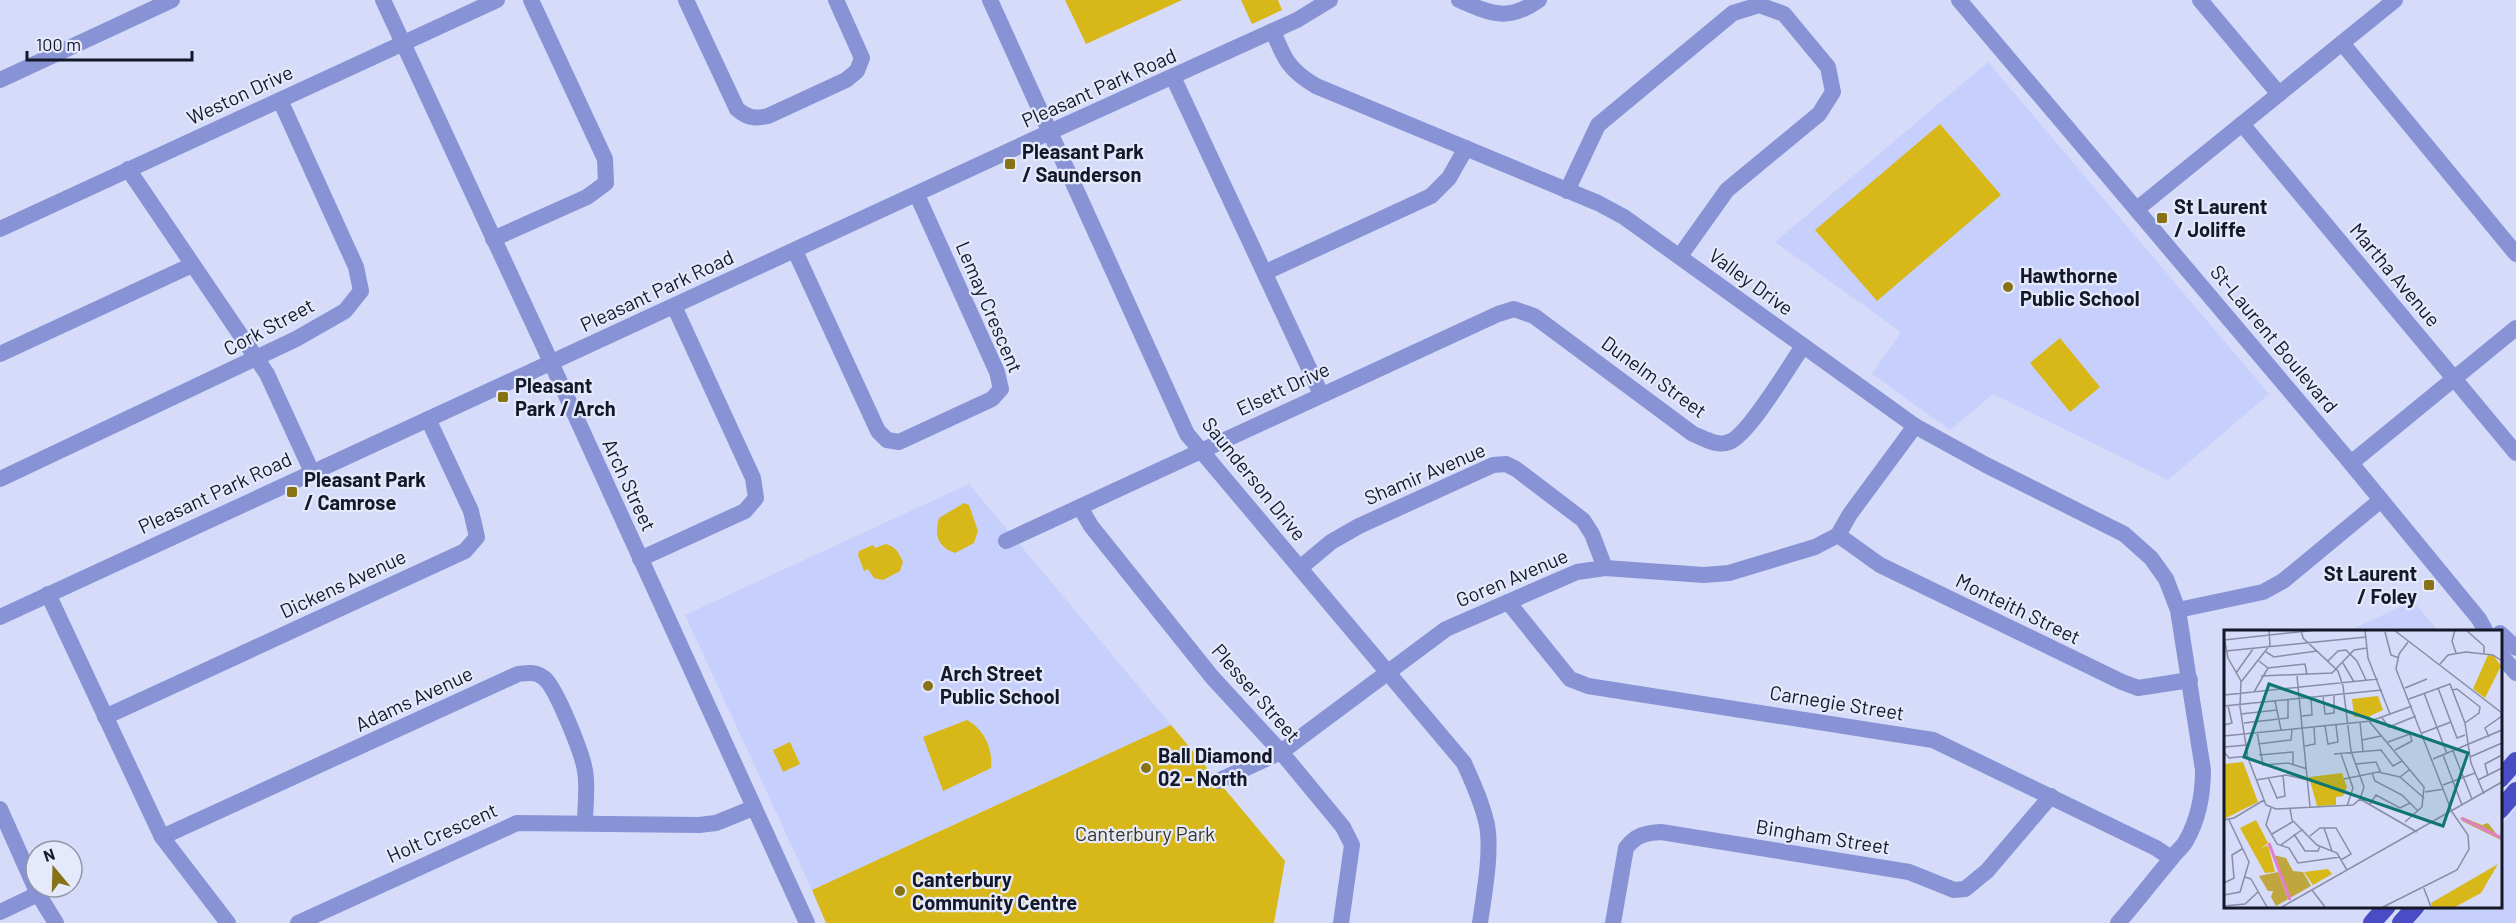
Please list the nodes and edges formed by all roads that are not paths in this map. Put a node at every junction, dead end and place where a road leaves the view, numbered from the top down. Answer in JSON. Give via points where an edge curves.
{"nodes":[{"id":1,"x":172,"y":0,"type":"edge"},
{"id":2,"x":383,"y":0,"type":"edge"},
{"id":3,"x":497,"y":0,"type":"edge"},
{"id":4,"x":531,"y":0,"type":"edge"},
{"id":5,"x":686,"y":0,"type":"edge"},
{"id":6,"x":836,"y":0,"type":"edge"},
{"id":7,"x":990,"y":0,"type":"edge"},
{"id":8,"x":1330,"y":0,"type":"edge"},
{"id":9,"x":1460,"y":0,"type":"edge"},
{"id":10,"x":1539,"y":0,"type":"edge"},
{"id":11,"x":1959,"y":0,"type":"edge"},
{"id":12,"x":2200,"y":0,"type":"edge"},
{"id":13,"x":2395,"y":0,"type":"edge"},
{"id":14,"x":1273,"y":31,"type":"junction"},
{"id":15,"x":2342,"y":43,"type":"junction"},
{"id":16,"x":402,"y":44,"type":"junction"},
{"id":17,"x":1173,"y":77,"type":"junction"},
{"id":18,"x":0,"y":80,"type":"edge"},
{"id":19,"x":2279,"y":94,"type":"junction"},
{"id":20,"x":280,"y":100,"type":"junction"},
{"id":21,"x":2242,"y":124,"type":"junction"},
{"id":22,"x":1052,"y":131,"type":"junction"},
{"id":23,"x":1466,"y":148,"type":"junction"},
{"id":24,"x":128,"y":169,"type":"junction"},
{"id":25,"x":1567,"y":191,"type":"junction"},
{"id":26,"x":917,"y":195,"type":"junction"},
{"id":27,"x":2137,"y":209,"type":"junction"},
{"id":28,"x":0,"y":229,"type":"edge"},
{"id":29,"x":494,"y":239,"type":"junction"},
{"id":30,"x":795,"y":251,"type":"junction"},
{"id":31,"x":2516,"y":254,"type":"edge"},
{"id":32,"x":1680,"y":256,"type":"junction"},
{"id":33,"x":192,"y":265,"type":"junction"},
{"id":34,"x":1266,"y":272,"type":"junction"},
{"id":35,"x":674,"y":306,"type":"junction"},
{"id":36,"x":1514,"y":309,"type":"joint"},
{"id":37,"x":2516,"y":328,"type":"edge"},
{"id":38,"x":1803,"y":346,"type":"junction"},
{"id":39,"x":0,"y":354,"type":"edge"},
{"id":40,"x":258,"y":359,"type":"junction"},
{"id":41,"x":551,"y":363,"type":"junction"},
{"id":42,"x":2453,"y":378,"type":"junction"},
{"id":43,"x":1322,"y":394,"type":"junction"},
{"id":44,"x":428,"y":419,"type":"junction"},
{"id":45,"x":1915,"y":426,"type":"junction"},
{"id":46,"x":1200,"y":451,"type":"junction"},
{"id":47,"x":2516,"y":453,"type":"edge"},
{"id":48,"x":2351,"y":463,"type":"junction"},
{"id":49,"x":312,"y":472,"type":"junction"},
{"id":50,"x":0,"y":479,"type":"edge"},
{"id":51,"x":2381,"y":500,"type":"junction"},
{"id":52,"x":1080,"y":507,"type":"junction"},
{"id":53,"x":1838,"y":536,"type":"junction"},
{"id":54,"x":1006,"y":541,"type":"dead end"},
{"id":55,"x":640,"y":559,"type":"junction"},
{"id":56,"x":1300,"y":568,"type":"junction"},
{"id":57,"x":1605,"y":568,"type":"junction"},
{"id":58,"x":48,"y":594,"type":"junction"},
{"id":59,"x":1508,"y":602,"type":"junction"},
{"id":60,"x":2178,"y":610,"type":"junction"},
{"id":61,"x":0,"y":616,"type":"edge"},
{"id":62,"x":2491,"y":630,"type":"edge"},
{"id":63,"x":2501,"y":637,"type":"edge"},
{"id":64,"x":2516,"y":648,"type":"edge"},
{"id":65,"x":2501,"y":656,"type":"edge"},
{"id":66,"x":1388,"y":673,"type":"junction"},
{"id":67,"x":2516,"y":673,"type":"edge"},
{"id":68,"x":2190,"y":680,"type":"junction"},
{"id":69,"x":105,"y":717,"type":"junction"},
{"id":70,"x":1281,"y":752,"type":"junction"},
{"id":71,"x":2516,"y":761,"type":"edge"},
{"id":72,"x":2501,"y":777,"type":"edge"},
{"id":73,"x":1218,"y":781,"type":"dead end"},
{"id":74,"x":2516,"y":790,"type":"edge"},
{"id":75,"x":2051,"y":796,"type":"junction"},
{"id":76,"x":753,"y":808,"type":"junction"},
{"id":77,"x":2501,"y":808,"type":"edge"},
{"id":78,"x":0,"y":809,"type":"edge"},
{"id":79,"x":585,"y":823,"type":"junction"},
{"id":80,"x":162,"y":837,"type":"junction"},
{"id":81,"x":2171,"y":858,"type":"junction"},
{"id":82,"x":24,"y":863,"type":"edge"},
{"id":83,"x":27,"y":899,"type":"edge"},
{"id":84,"x":41,"y":899,"type":"edge"},
{"id":85,"x":2385,"y":908,"type":"edge"},
{"id":86,"x":2414,"y":908,"type":"edge"},
{"id":87,"x":0,"y":912,"type":"edge"},
{"id":88,"x":56,"y":923,"type":"edge"},
{"id":89,"x":228,"y":923,"type":"edge"},
{"id":90,"x":298,"y":923,"type":"edge"},
{"id":91,"x":807,"y":923,"type":"edge"},
{"id":92,"x":1341,"y":923,"type":"edge"},
{"id":93,"x":1480,"y":923,"type":"edge"},
{"id":94,"x":1613,"y":923,"type":"edge"},
{"id":95,"x":2118,"y":923,"type":"edge"},
{"id":96,"x":2372,"y":923,"type":"edge"},
{"id":97,"x":2401,"y":923,"type":"edge"}],
"edges":[{"from":1,"to":18,"type":"street"},
{"from":2,"to":16,"type":"street","name":"Arch Street"},
{"from":3,"to":16,"type":"street","name":"Weston Drive"},
{"from":4,"to":29,"type":"street","via":[[605,159],[606,183],[587,197]]},
{"from":5,"to":6,"type":"street","via":[[729,93],[747,117],[768,116],[846,80],[857,71],[862,58]]},
{"from":7,"to":22,"type":"street","name":"Saunderson Drive"},
{"from":8,"to":14,"type":"street","name":"Pleasant Park Road"},
{"from":9,"to":10,"type":"street","via":[[1489,13],[1515,14]]},
{"from":11,"to":27,"type":"street","name":"St-Laurent Boulevard"},
{"from":12,"to":19,"type":"street"},
{"from":13,"to":15,"type":"street"},
{"from":14,"to":17,"type":"street","name":"Pleasant Park Road"},
{"from":14,"to":23,"type":"street","name":"Valley Drive","via":[[1289,66],[1299,76]]},
{"from":15,"to":19,"type":"street"},
{"from":15,"to":31,"type":"street"},
{"from":16,"to":20,"type":"street","name":"Weston Drive"},
{"from":16,"to":29,"type":"street","name":"Arch Street"},
{"from":17,"to":22,"type":"street","name":"Pleasant Park Road"},
{"from":17,"to":34,"type":"street"},
{"from":19,"to":21,"type":"street"},
{"from":20,"to":24,"type":"street","name":"Weston Drive"},
{"from":20,"to":40,"type":"street","name":"Cork Street","via":[[356,267],[361,291],[345,310]]},
{"from":21,"to":27,"type":"street"},
{"from":21,"to":42,"type":"street","name":"Martha Avenue"},
{"from":22,"to":26,"type":"street","name":"Pleasant Park Road"},
{"from":22,"to":46,"type":"street","name":"Saunderson Drive","via":[[1187,434]]},
{"from":23,"to":25,"type":"street","name":"Valley Drive"},
{"from":23,"to":34,"type":"street","via":[[1449,177],[1431,196]]},
{"from":24,"to":28,"type":"street","name":"Weston Drive"},
{"from":24,"to":33,"type":"street"},
{"from":25,"to":32,"type":"street","name":"Valley Drive","via":[[1624,217]]},
{"from":25,"to":32,"type":"street","via":[[1598,125],[1733,13],[1759,5],[1784,14],[1828,68],[1833,92],[1819,114],[1727,190]]},
{"from":26,"to":30,"type":"street","name":"Pleasant Park Road"},
{"from":26,"to":30,"type":"street","name":"Lemay Crescent","via":[[997,372],[1000,389],[992,399],[899,441],[887,441],[878,431]]},
{"from":27,"to":48,"type":"street","name":"St-Laurent Boulevard"},
{"from":29,"to":41,"type":"street","name":"Arch Street"},
{"from":30,"to":35,"type":"street","name":"Pleasant Park Road"},
{"from":32,"to":38,"type":"street","name":"Valley Drive"},
{"from":33,"to":39,"type":"street"},
{"from":33,"to":40,"type":"street"},
{"from":34,"to":43,"type":"street"},
{"from":35,"to":41,"type":"street","name":"Pleasant Park Road"},
{"from":35,"to":55,"type":"street","via":[[753,478],[756,498],[745,511]]},
{"from":36,"to":38,"type":"street","name":"Dunelm Street","via":[[1534,315],[1693,434],[1716,444],[1730,442],[1744,431]]},
{"from":36,"to":43,"type":"street","name":"Elsett Drive"},
{"from":37,"to":42,"type":"street"},
{"from":38,"to":45,"type":"street","name":"Valley Drive"},
{"from":40,"to":49,"type":"street"},
{"from":40,"to":50,"type":"street","name":"Cork Street"},
{"from":41,"to":44,"type":"street","name":"Pleasant Park Road"},
{"from":41,"to":55,"type":"street","name":"Arch Street"},
{"from":42,"to":47,"type":"street","name":"Martha Avenue"},
{"from":42,"to":48,"type":"street"},
{"from":43,"to":46,"type":"street","name":"Elsett Drive"},
{"from":44,"to":49,"type":"street","name":"Pleasant Park Road"},
{"from":44,"to":69,"type":"street","name":"Dickens Avenue","via":[[471,511],[477,537],[465,551]]},
{"from":45,"to":53,"type":"street"},
{"from":45,"to":60,"type":"street","name":"Valley Drive","via":[[2124,534],[2151,558],[2166,579]]},
{"from":46,"to":52,"type":"street","name":"Elsett Drive"},
{"from":46,"to":56,"type":"street","name":"Saunderson Drive"},
{"from":48,"to":51,"type":"street","name":"St-Laurent Boulevard"},
{"from":49,"to":58,"type":"street","name":"Pleasant Park Road"},
{"from":51,"to":60,"type":"street","via":[[2273,587],[2245,597]]},
{"from":51,"to":62,"type":"street","name":"St-Laurent Boulevard"},
{"from":52,"to":54,"type":"street","name":"Elsett Drive"},
{"from":52,"to":70,"type":"street","name":"Plesser Street","via":[[1212,677]]},
{"from":53,"to":57,"type":"street","name":"Goren Avenue","via":[[1815,547],[1729,573],[1704,575]]},
{"from":53,"to":68,"type":"street","name":"Monteith Street","via":[[1880,565],[2122,682],[2138,688]]},
{"from":55,"to":76,"type":"street","name":"Arch Street"},
{"from":56,"to":57,"type":"street","name":"Shamir Avenue","via":[[1331,542],[1359,526],[1493,465],[1506,464],[1582,520]]},
{"from":56,"to":66,"type":"street","name":"Saunderson Drive"},
{"from":57,"to":59,"type":"street","name":"Goren Avenue","via":[[1577,572]]},
{"from":58,"to":61,"type":"street","name":"Pleasant Park Road"},
{"from":58,"to":69,"type":"street"},
{"from":59,"to":66,"type":"street","name":"Goren Avenue","via":[[1446,629]]},
{"from":59,"to":75,"type":"street","name":"Carnegie Street","via":[[1570,679],[1588,686],[1933,740]]},
{"from":60,"to":68,"type":"street","name":"Valley Drive"},
{"from":63,"to":64,"type":"street","name":"St-Laurent Boulevard"},
{"from":65,"to":67,"type":"street"},
{"from":66,"to":70,"type":"street","name":"Goren Avenue"},
{"from":66,"to":93,"type":"street","name":"Saunderson Drive","via":[[1464,763],[1478,792],[1488,827]]},
{"from":68,"to":81,"type":"street","name":"Valley Drive","via":[[2203,790],[2185,843]]},
{"from":69,"to":80,"type":"street"},
{"from":70,"to":73,"type":"street","name":"Goren Avenue"},
{"from":70,"to":92,"type":"street","name":"Plesser Street","via":[[1343,828],[1352,845]]},
{"from":71,"to":72,"type":"main road"},
{"from":74,"to":77,"type":"main road"},
{"from":75,"to":81,"type":"street","name":"Carnegie Street"},
{"from":75,"to":94,"type":"street","name":"Bingham Street","via":[[1987,871],[1965,890],[1954,890],[1909,872],[1859,863],[1661,832],[1643,833],[1626,848]]},
{"from":76,"to":79,"type":"street","name":"Holt Crescent","via":[[716,823],[699,825]]},
{"from":76,"to":91,"type":"street","name":"Arch Street"},
{"from":78,"to":82,"type":"street"},
{"from":79,"to":80,"type":"street","name":"Adams Avenue","via":[[586,774],[582,757],[552,688],[545,678],[533,672],[518,674]]},
{"from":79,"to":90,"type":"street","name":"Holt Crescent","via":[[517,823]]},
{"from":80,"to":89,"type":"street"},
{"from":81,"to":95,"type":"street","name":"Valley Drive"},
{"from":83,"to":87,"type":"street"},
{"from":84,"to":88,"type":"street"},
{"from":85,"to":96,"type":"main road"},
{"from":86,"to":97,"type":"main road"}]}
